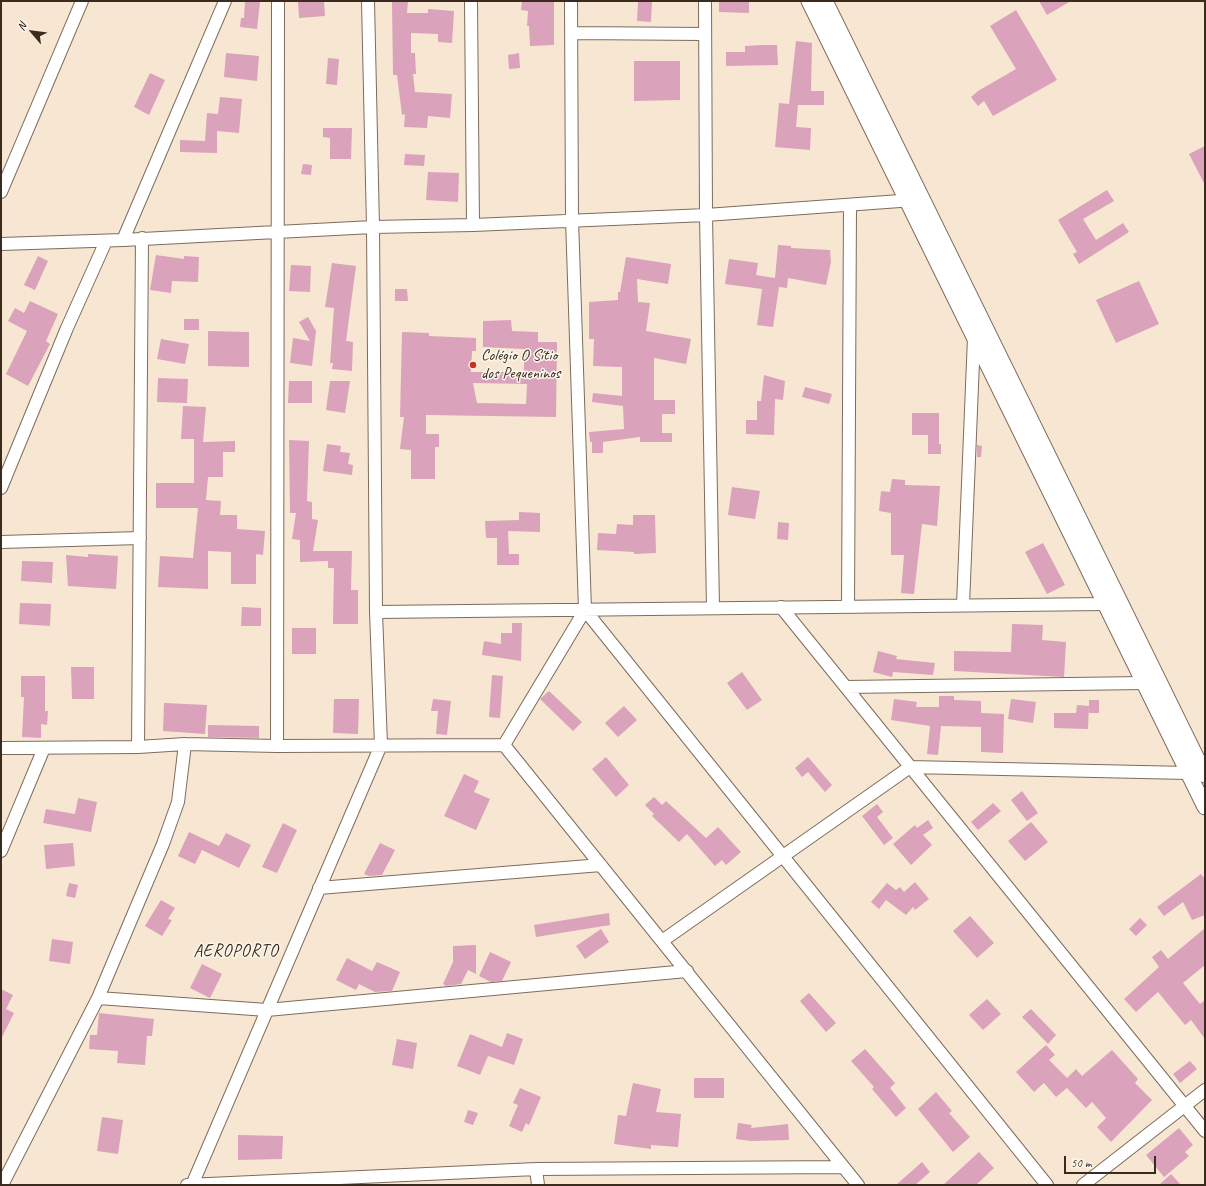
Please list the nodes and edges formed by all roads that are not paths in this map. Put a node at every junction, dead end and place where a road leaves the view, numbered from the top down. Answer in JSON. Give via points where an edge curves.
{"nodes":[{"id":1,"x":82,"y":1,"type":"edge"},
{"id":2,"x":225,"y":1,"type":"edge"},
{"id":3,"x":278,"y":1,"type":"edge"},
{"id":4,"x":368,"y":1,"type":"edge"},
{"id":5,"x":471,"y":1,"type":"edge"},
{"id":6,"x":571,"y":1,"type":"edge"},
{"id":7,"x":705,"y":1,"type":"edge"},
{"id":8,"x":809,"y":1,"type":"edge"},
{"id":9,"x":825,"y":1,"type":"edge"},
{"id":10,"x":572,"y":33,"type":"junction"},
{"id":11,"x":704,"y":34,"type":"junction"},
{"id":12,"x":1,"y":192,"type":"edge"},
{"id":13,"x":922,"y":199,"type":"junction"},
{"id":14,"x":907,"y":201,"type":"junction"},
{"id":15,"x":850,"y":206,"type":"junction"},
{"id":16,"x":706,"y":215,"type":"junction"},
{"id":17,"x":572,"y":219,"type":"junction"},
{"id":18,"x":473,"y":225,"type":"junction"},
{"id":19,"x":373,"y":227,"type":"junction"},
{"id":20,"x":277,"y":232,"type":"junction"},
{"id":21,"x":142,"y":238,"type":"junction"},
{"id":22,"x":123,"y":240,"type":"junction"},
{"id":23,"x":106,"y":241,"type":"junction"},
{"id":24,"x":1,"y":244,"type":"edge"},
{"id":25,"x":974,"y":337,"type":"junction"},
{"id":26,"x":1,"y":488,"type":"edge"},
{"id":27,"x":140,"y":538,"type":"junction"},
{"id":28,"x":1,"y":542,"type":"edge"},
{"id":29,"x":1105,"y":604,"type":"junction"},
{"id":30,"x":963,"y":605,"type":"junction"},
{"id":31,"x":848,"y":606,"type":"junction"},
{"id":32,"x":781,"y":607,"type":"junction"},
{"id":33,"x":713,"y":608,"type":"junction"},
{"id":34,"x":585,"y":610,"type":"junction"},
{"id":35,"x":376,"y":612,"type":"junction"},
{"id":36,"x":1144,"y":683,"type":"junction"},
{"id":37,"x":846,"y":687,"type":"junction"},
{"id":38,"x":185,"y":744,"type":"junction"},
{"id":39,"x":504,"y":745,"type":"junction"},
{"id":40,"x":277,"y":746,"type":"junction"},
{"id":41,"x":381,"y":746,"type":"junction"},
{"id":42,"x":138,"y":747,"type":"junction"},
{"id":43,"x":1,"y":748,"type":"edge"},
{"id":44,"x":44,"y":748,"type":"junction"},
{"id":45,"x":910,"y":767,"type":"junction"},
{"id":46,"x":1188,"y":773,"type":"junction"},
{"id":47,"x":1205,"y":775,"type":"edge"},
{"id":48,"x":1205,"y":807,"type":"edge"},
{"id":49,"x":1,"y":851,"type":"edge"},
{"id":50,"x":783,"y":856,"type":"junction"},
{"id":51,"x":601,"y":865,"type":"junction"},
{"id":52,"x":319,"y":888,"type":"junction"},
{"id":53,"x":662,"y":941,"type":"junction"},
{"id":54,"x":687,"y":971,"type":"junction"},
{"id":55,"x":98,"y":998,"type":"junction"},
{"id":56,"x":267,"y":1010,"type":"junction"},
{"id":57,"x":1205,"y":1090,"type":"edge"},
{"id":58,"x":1184,"y":1106,"type":"junction"},
{"id":59,"x":1205,"y":1131,"type":"edge"},
{"id":60,"x":844,"y":1167,"type":"junction"},
{"id":61,"x":536,"y":1169,"type":"junction"},
{"id":62,"x":2,"y":1185,"type":"edge"},
{"id":63,"x":187,"y":1185,"type":"edge"},
{"id":64,"x":192,"y":1185,"type":"edge"},
{"id":65,"x":538,"y":1185,"type":"edge"},
{"id":66,"x":858,"y":1185,"type":"edge"},
{"id":67,"x":1047,"y":1185,"type":"edge"},
{"id":68,"x":1083,"y":1185,"type":"edge"}],
"edges":[{"from":1,"to":12,"type":"street"},
{"from":2,"to":22,"type":"street"},
{"from":3,"to":20,"type":"street"},
{"from":4,"to":19,"type":"street"},
{"from":5,"to":18,"type":"street"},
{"from":6,"to":10,"type":"street"},
{"from":7,"to":11,"type":"street"},
{"from":8,"to":14,"type":"street"},
{"from":9,"to":13,"type":"street"},
{"from":10,"to":11,"type":"street"},
{"from":10,"to":17,"type":"street"},
{"from":11,"to":16,"type":"street"},
{"from":13,"to":14,"type":"street"},
{"from":13,"to":47,"type":"street"},
{"from":14,"to":15,"type":"street"},
{"from":14,"to":25,"type":"street"},
{"from":15,"to":16,"type":"street"},
{"from":15,"to":31,"type":"street"},
{"from":16,"to":17,"type":"street"},
{"from":16,"to":33,"type":"street"},
{"from":17,"to":18,"type":"street"},
{"from":17,"to":34,"type":"street"},
{"from":18,"to":19,"type":"street"},
{"from":19,"to":20,"type":"street"},
{"from":19,"to":35,"type":"street"},
{"from":20,"to":21,"type":"street"},
{"from":20,"to":40,"type":"street"},
{"from":21,"to":22,"type":"street"},
{"from":21,"to":27,"type":"street"},
{"from":22,"to":23,"type":"street"},
{"from":23,"to":24,"type":"street"},
{"from":23,"to":26,"type":"street"},
{"from":25,"to":29,"type":"street"},
{"from":25,"to":30,"type":"street"},
{"from":27,"to":28,"type":"street"},
{"from":27,"to":42,"type":"street"},
{"from":29,"to":30,"type":"street"},
{"from":29,"to":36,"type":"street"},
{"from":30,"to":31,"type":"street"},
{"from":31,"to":32,"type":"street"},
{"from":32,"to":33,"type":"street"},
{"from":32,"to":37,"type":"street"},
{"from":33,"to":34,"type":"street"},
{"from":34,"to":35,"type":"street"},
{"from":34,"to":39,"type":"street"},
{"from":34,"to":50,"type":"street"},
{"from":35,"to":41,"type":"street"},
{"from":36,"to":37,"type":"street"},
{"from":36,"to":46,"type":"street"},
{"from":37,"to":45,"type":"street"},
{"from":38,"to":40,"type":"street"},
{"from":38,"to":42,"type":"street"},
{"from":38,"to":55,"type":"street","via":[[178,802]]},
{"from":39,"to":41,"type":"street"},
{"from":39,"to":51,"type":"street"},
{"from":40,"to":41,"type":"street"},
{"from":41,"to":52,"type":"street"},
{"from":42,"to":44,"type":"street"},
{"from":43,"to":44,"type":"street"},
{"from":44,"to":49,"type":"street"},
{"from":45,"to":46,"type":"street"},
{"from":45,"to":50,"type":"street"},
{"from":45,"to":58,"type":"street"},
{"from":46,"to":48,"type":"street"},
{"from":50,"to":53,"type":"street"},
{"from":50,"to":67,"type":"street"},
{"from":51,"to":52,"type":"street"},
{"from":51,"to":53,"type":"street"},
{"from":52,"to":56,"type":"street"},
{"from":53,"to":54,"type":"street"},
{"from":54,"to":56,"type":"street"},
{"from":54,"to":60,"type":"street"},
{"from":55,"to":56,"type":"street"},
{"from":55,"to":62,"type":"street"},
{"from":56,"to":64,"type":"street"},
{"from":57,"to":58,"type":"street"},
{"from":58,"to":59,"type":"street"},
{"from":58,"to":68,"type":"street"},
{"from":60,"to":61,"type":"street"},
{"from":60,"to":66,"type":"street"},
{"from":61,"to":64,"type":"street"},
{"from":61,"to":65,"type":"street"},
{"from":63,"to":64,"type":"street"}]}
